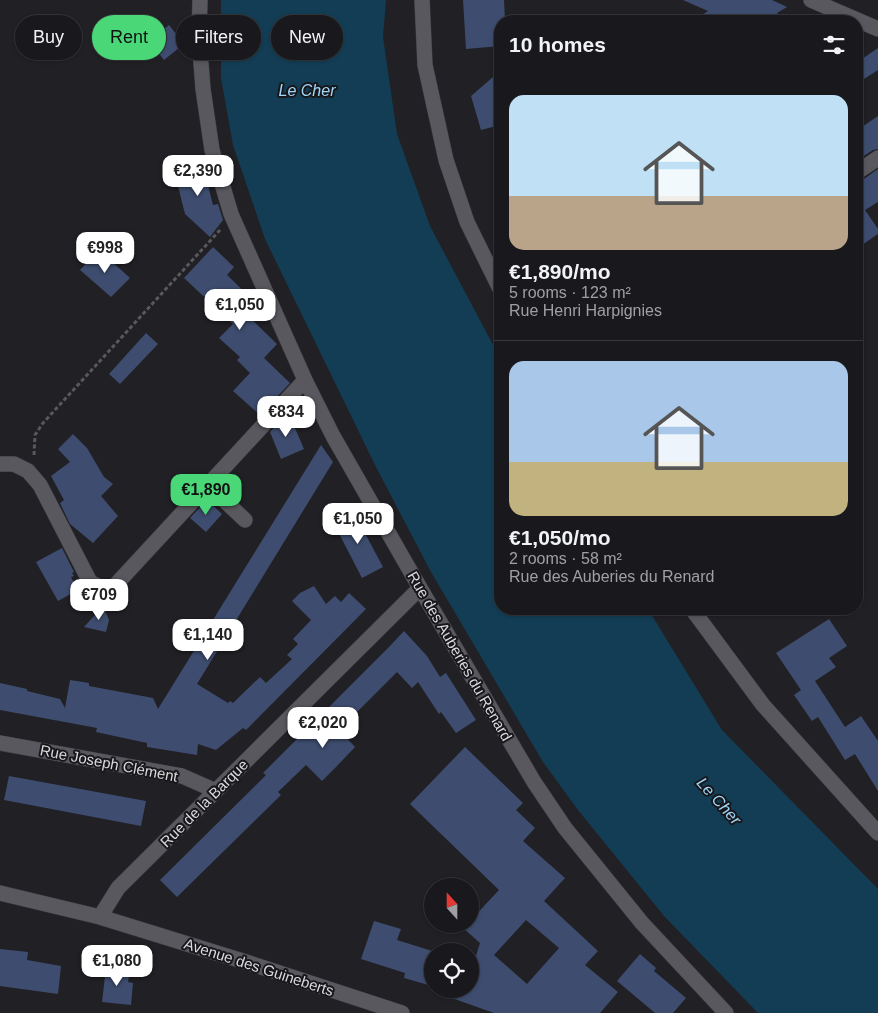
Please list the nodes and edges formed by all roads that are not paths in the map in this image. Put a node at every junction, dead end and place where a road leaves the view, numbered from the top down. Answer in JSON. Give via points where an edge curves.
{"nodes":[{"id":1,"x":200,"y":0,"type":"edge"},
{"id":2,"x":422,"y":0,"type":"edge"},
{"id":3,"x":812,"y":0,"type":"edge"},
{"id":4,"x":846,"y":15,"type":"edge"},
{"id":5,"x":863,"y":22,"type":"edge"},
{"id":6,"x":878,"y":29,"type":"edge"},
{"id":7,"x":878,"y":158,"type":"edge"},
{"id":8,"x":863,"y":168,"type":"edge"},
{"id":9,"x":494,"y":277,"type":"edge"},
{"id":10,"x":305,"y":380,"type":"junction"},
{"id":11,"x":0,"y":464,"type":"edge"},
{"id":12,"x":208,"y":485,"type":"junction"},
{"id":13,"x":245,"y":520,"type":"dead end"},
{"id":14,"x":420,"y":588,"type":"junction"},
{"id":15,"x":696,"y":615,"type":"edge"},
{"id":16,"x":0,"y":743,"type":"edge"},
{"id":17,"x":216,"y":791,"type":"junction"},
{"id":18,"x":878,"y":833,"type":"edge"},
{"id":19,"x":0,"y":893,"type":"edge"},
{"id":20,"x":100,"y":916,"type":"junction"},
{"id":21,"x":402,"y":1013,"type":"edge"},
{"id":22,"x":726,"y":1013,"type":"edge"}],
"edges":[{"from":1,"to":10,"type":"street","name":"Rue des Auberies du Renard","via":[[202,89],[212,150],[232,216]]},
{"from":2,"to":9,"type":"street","via":[[425,65],[446,160],[467,222]]},
{"from":3,"to":4,"type":"street"},
{"from":5,"to":6,"type":"street"},
{"from":7,"to":8,"type":"street"},
{"from":10,"to":12,"type":"street"},
{"from":10,"to":14,"type":"street","name":"Rue des Auberies du Renard","via":[[333,436]]},
{"from":11,"to":12,"type":"street","via":[[14,464],[28,471],[40,485],[90,582],[108,592]]},
{"from":12,"to":13,"type":"street"},
{"from":14,"to":17,"type":"street","name":"Rue de la Barque"},
{"from":14,"to":22,"type":"street","name":"Rue des Auberies du Renard","via":[[534,782],[565,828],[642,923]]},
{"from":15,"to":18,"type":"street","via":[[763,704]]},
{"from":16,"to":17,"type":"street","name":"Rue Joseph Clément","via":[[182,776]]},
{"from":17,"to":20,"type":"street","name":"Rue de la Barque","via":[[118,888]]},
{"from":19,"to":20,"type":"street","name":"Avenue des Guineberts"},
{"from":20,"to":21,"type":"street","name":"Avenue des Guineberts"}]}
